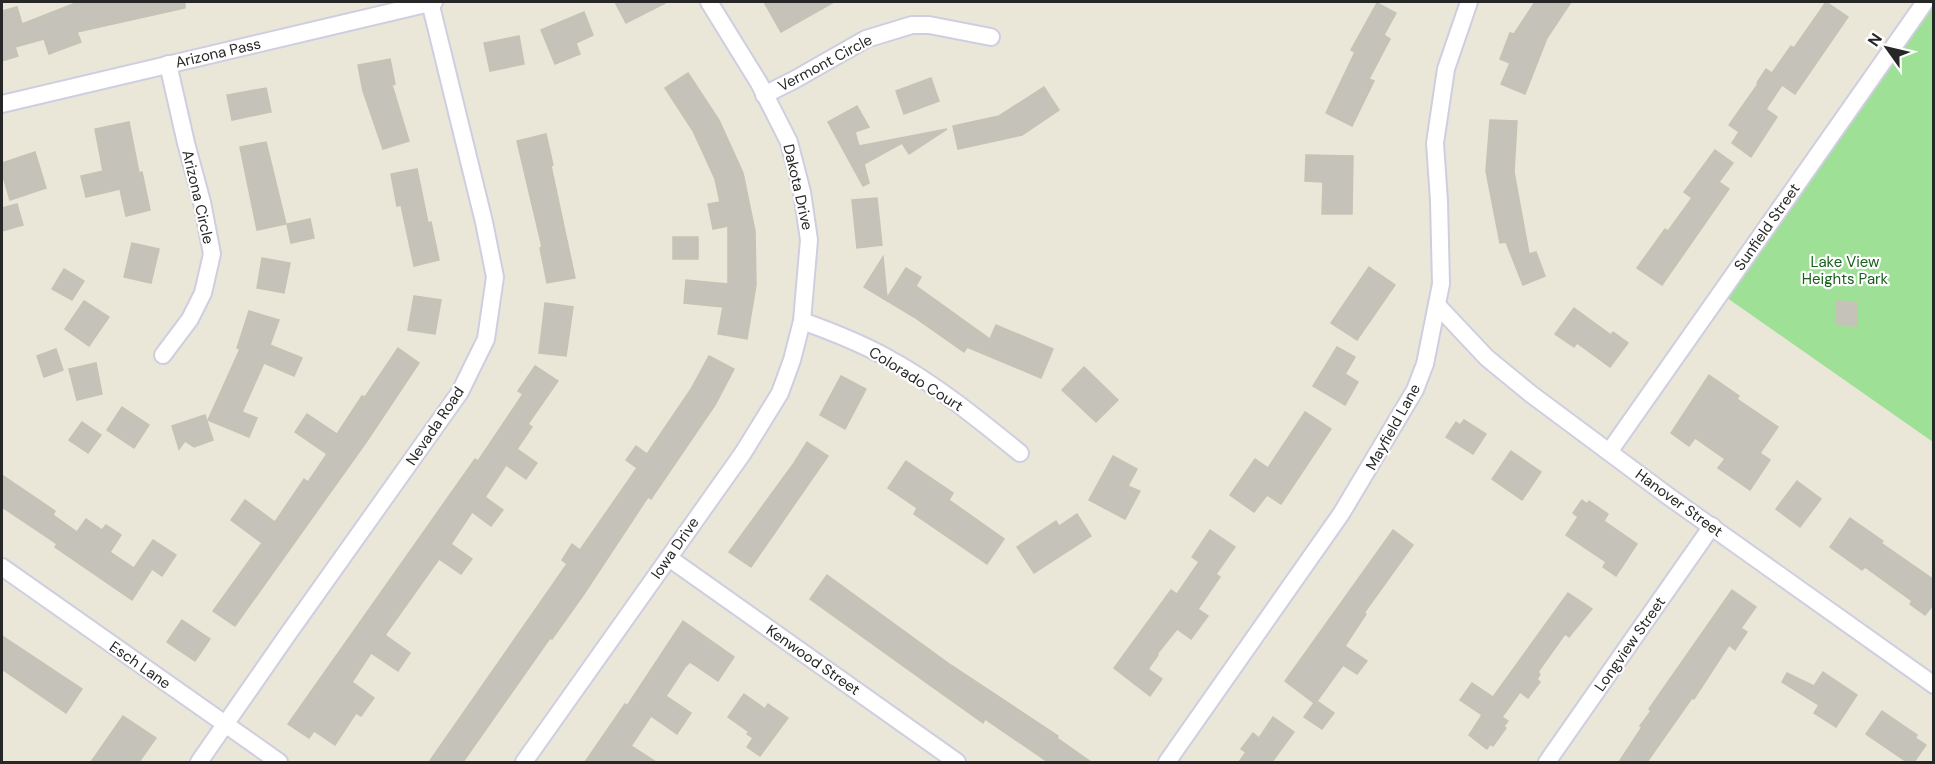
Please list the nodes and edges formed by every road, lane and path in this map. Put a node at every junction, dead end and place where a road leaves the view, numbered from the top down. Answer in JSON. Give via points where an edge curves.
{"nodes":[{"id":1,"x":432,"y":2,"type":"edge"},
{"id":2,"x":710,"y":2,"type":"edge"},
{"id":3,"x":1469,"y":2,"type":"edge"},
{"id":4,"x":1925,"y":2,"type":"edge"},
{"id":5,"x":991,"y":37,"type":"dead end"},
{"id":6,"x":168,"y":64,"type":"junction"},
{"id":7,"x":764,"y":94,"type":"junction"},
{"id":8,"x":2,"y":104,"type":"edge"},
{"id":9,"x":1437,"y":306,"type":"junction"},
{"id":10,"x":802,"y":321,"type":"junction"},
{"id":11,"x":163,"y":355,"type":"dead end"},
{"id":12,"x":1609,"y":452,"type":"junction"},
{"id":13,"x":1020,"y":453,"type":"dead end"},
{"id":14,"x":1712,"y":526,"type":"junction"},
{"id":15,"x":669,"y":558,"type":"junction"},
{"id":16,"x":2,"y":567,"type":"edge"},
{"id":17,"x":1934,"y":685,"type":"edge"},
{"id":18,"x":226,"y":726,"type":"junction"},
{"id":19,"x":200,"y":762,"type":"edge"},
{"id":20,"x":279,"y":762,"type":"edge"},
{"id":21,"x":524,"y":762,"type":"edge"},
{"id":22,"x":957,"y":762,"type":"edge"},
{"id":23,"x":1167,"y":762,"type":"edge"},
{"id":24,"x":1547,"y":762,"type":"edge"}],
"edges":[{"from":1,"to":6,"type":"street","name":"Arizona Pass"},
{"from":1,"to":18,"type":"street","name":"Nevada Road","via":[[495,277],[486,339],[460,392]]},
{"from":2,"to":7,"type":"street","name":"Dakota Drive"},
{"from":3,"to":9,"type":"street","name":"Mayfield Lane","via":[[1446,69],[1435,143],[1441,284]]},
{"from":4,"to":12,"type":"street","name":"Sunfield Street"},
{"from":5,"to":7,"type":"street","name":"Vermont Circle","via":[[912,25],[866,39]]},
{"from":6,"to":8,"type":"street","name":"Arizona Pass"},
{"from":6,"to":11,"type":"street","name":"Arizona Circle","via":[[212,254],[203,293],[190,319]]},
{"from":7,"to":10,"type":"street","name":"Dakota Drive","via":[[789,142],[802,192],[809,240]]},
{"from":9,"to":12,"type":"street","name":"Hanover Street","via":[[1487,358]]},
{"from":9,"to":23,"type":"street","name":"Mayfield Lane","via":[[1425,364],[1415,390],[1360,486]]},
{"from":10,"to":13,"type":"street","name":"Colorado Court","via":[[885,356],[962,407]]},
{"from":10,"to":15,"type":"street","name":"Iowa Drive","via":[[780,393]]},
{"from":12,"to":14,"type":"street","name":"Hanover Street"},
{"from":14,"to":17,"type":"street","name":"Hanover Street"},
{"from":14,"to":24,"type":"street","name":"Longview Street"},
{"from":15,"to":21,"type":"street","name":"Iowa Drive"},
{"from":15,"to":22,"type":"street","name":"Kenwood Street"},
{"from":16,"to":18,"type":"street","name":"Esch Lane"},
{"from":18,"to":19,"type":"street","name":"Nevada Road"},
{"from":18,"to":20,"type":"street","name":"Esch Lane"}]}
